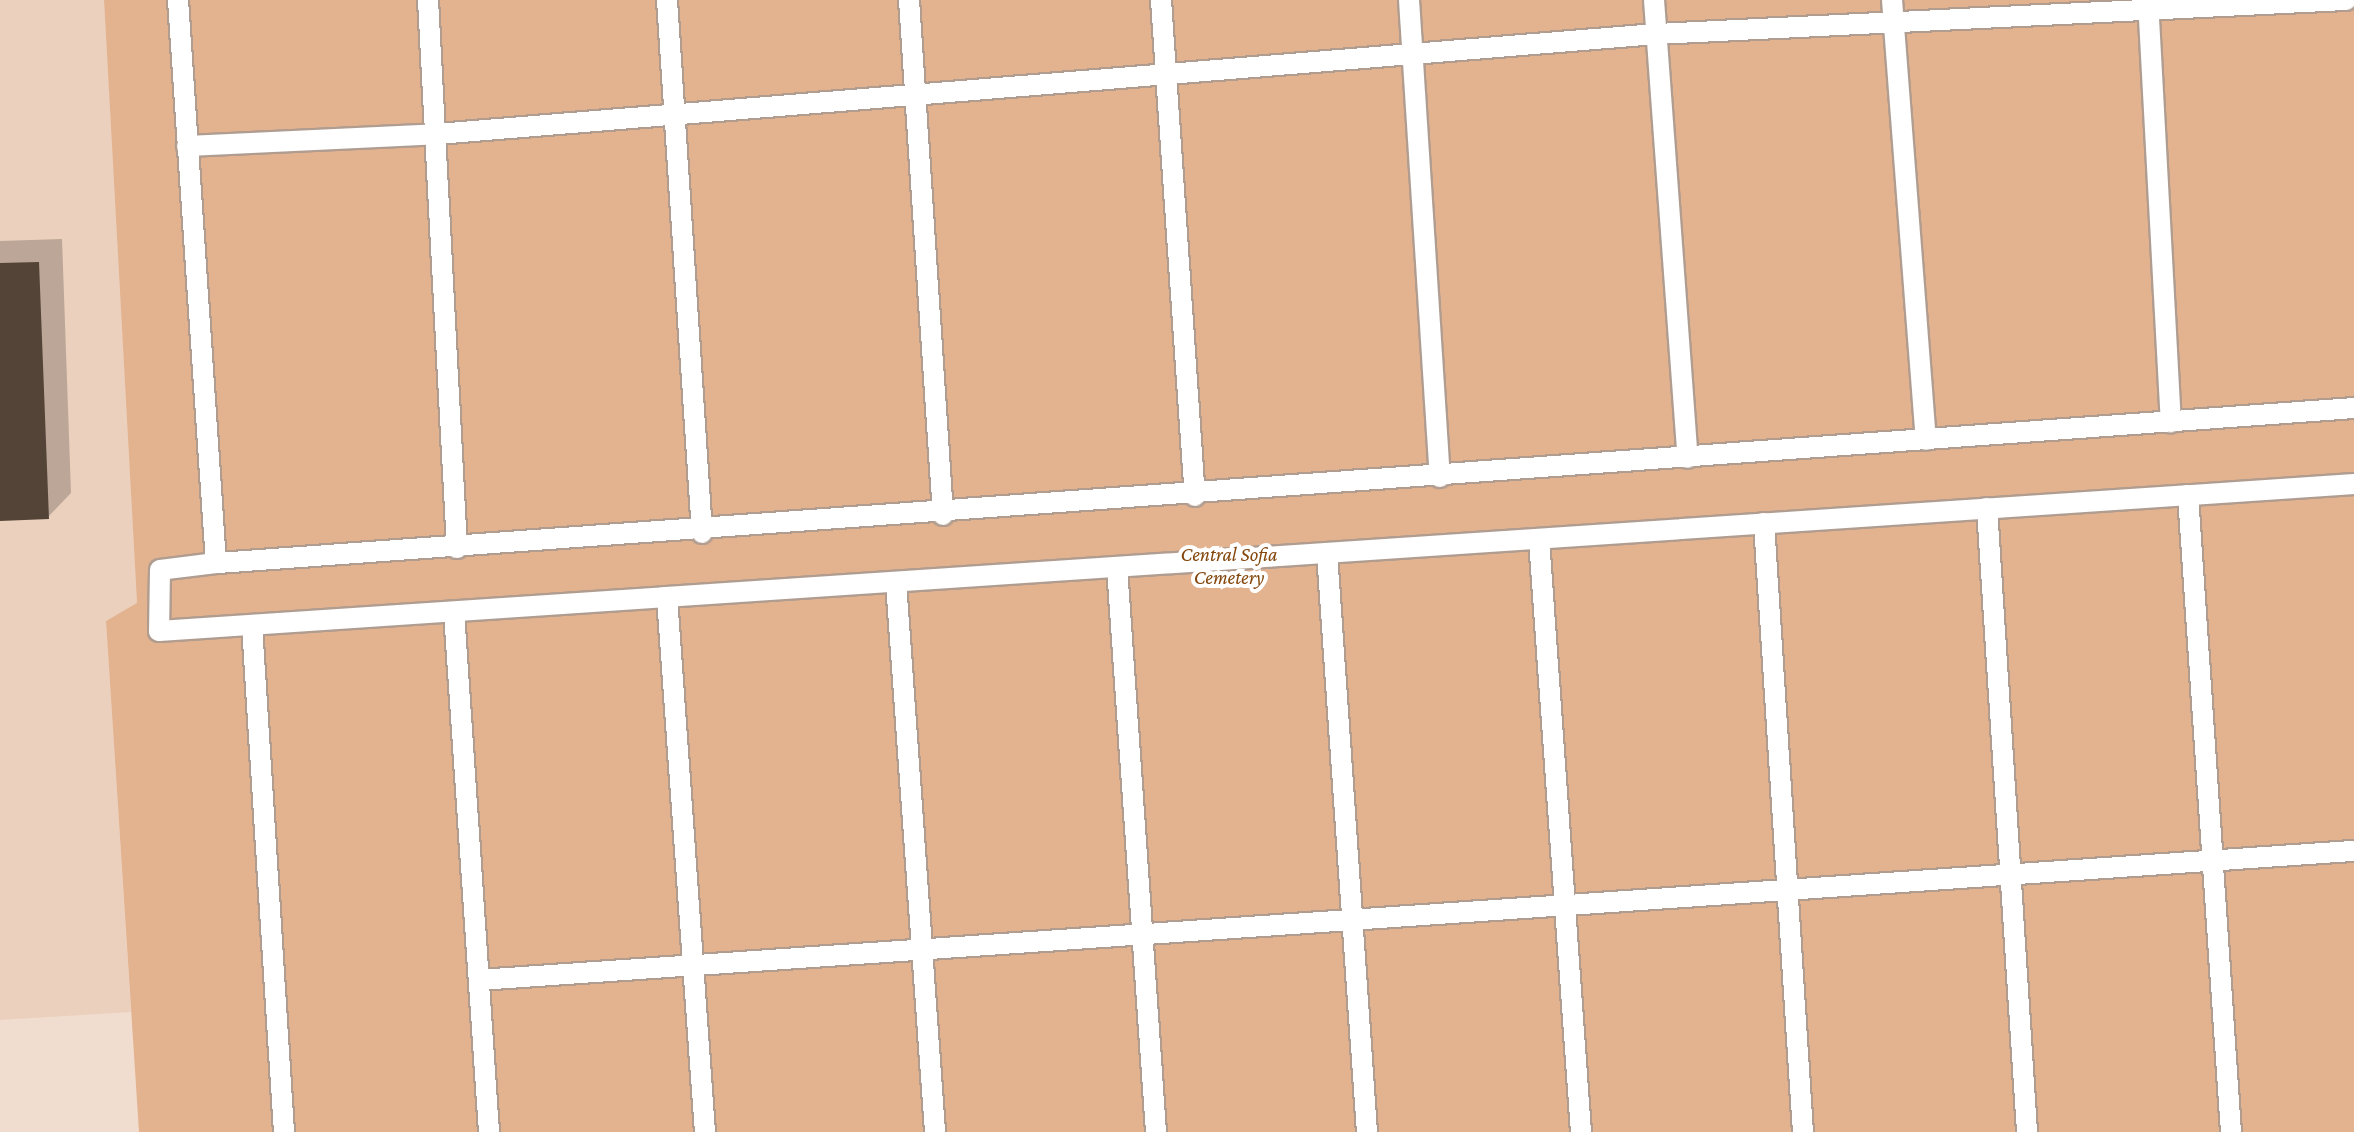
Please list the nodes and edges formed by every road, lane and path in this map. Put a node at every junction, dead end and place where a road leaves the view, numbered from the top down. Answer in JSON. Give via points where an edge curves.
{"nodes":[{"id":1,"x":178,"y":0,"type":"edge"},
{"id":2,"x":428,"y":0,"type":"edge"},
{"id":3,"x":667,"y":0,"type":"edge"},
{"id":4,"x":909,"y":0,"type":"edge"},
{"id":5,"x":1161,"y":0,"type":"edge"},
{"id":6,"x":1409,"y":0,"type":"edge"},
{"id":7,"x":1654,"y":0,"type":"edge"},
{"id":8,"x":2346,"y":0,"type":"edge"},
{"id":9,"x":2148,"y":4,"type":"edge"},
{"id":10,"x":1892,"y":10,"type":"edge"},
{"id":11,"x":1657,"y":34,"type":"junction"},
{"id":12,"x":1413,"y":55,"type":"junction"},
{"id":13,"x":1167,"y":75,"type":"junction"},
{"id":14,"x":914,"y":96,"type":"junction"},
{"id":15,"x":675,"y":115,"type":"junction"},
{"id":16,"x":437,"y":134,"type":"junction"},
{"id":17,"x":187,"y":146,"type":"junction"},
{"id":18,"x":2354,"y":408,"type":"edge"},
{"id":19,"x":2171,"y":422,"type":"junction"},
{"id":20,"x":1926,"y":440,"type":"junction"},
{"id":21,"x":1688,"y":458,"type":"junction"},
{"id":22,"x":1440,"y":477,"type":"junction"},
{"id":23,"x":2354,"y":484,"type":"edge"},
{"id":24,"x":2188,"y":495,"type":"junction"},
{"id":25,"x":1195,"y":496,"type":"junction"},
{"id":26,"x":1987,"y":508,"type":"junction"},
{"id":27,"x":943,"y":515,"type":"junction"},
{"id":28,"x":1764,"y":523,"type":"junction"},
{"id":29,"x":702,"y":533,"type":"junction"},
{"id":30,"x":1539,"y":539,"type":"junction"},
{"id":31,"x":457,"y":548,"type":"junction"},
{"id":32,"x":1327,"y":553,"type":"junction"},
{"id":33,"x":216,"y":563,"type":"junction"},
{"id":34,"x":1117,"y":567,"type":"junction"},
{"id":35,"x":896,"y":582,"type":"junction"},
{"id":36,"x":667,"y":597,"type":"junction"},
{"id":37,"x":454,"y":612,"type":"junction"},
{"id":38,"x":252,"y":625,"type":"junction"},
{"id":39,"x":2354,"y":851,"type":"edge"},
{"id":40,"x":2213,"y":860,"type":"junction"},
{"id":41,"x":2010,"y":875,"type":"junction"},
{"id":42,"x":1787,"y":890,"type":"junction"},
{"id":43,"x":1565,"y":905,"type":"junction"},
{"id":44,"x":1352,"y":920,"type":"junction"},
{"id":45,"x":1143,"y":934,"type":"junction"},
{"id":46,"x":922,"y":949,"type":"junction"},
{"id":47,"x":694,"y":965,"type":"junction"},
{"id":48,"x":479,"y":980,"type":"junction"},
{"id":49,"x":284,"y":1132,"type":"edge"},
{"id":50,"x":489,"y":1132,"type":"edge"},
{"id":51,"x":705,"y":1132,"type":"edge"},
{"id":52,"x":935,"y":1132,"type":"edge"},
{"id":53,"x":1156,"y":1132,"type":"edge"},
{"id":54,"x":1367,"y":1132,"type":"edge"},
{"id":55,"x":1581,"y":1132,"type":"edge"},
{"id":56,"x":1803,"y":1132,"type":"edge"},
{"id":57,"x":2027,"y":1132,"type":"edge"},
{"id":58,"x":2231,"y":1132,"type":"edge"}],
"edges":[{"from":1,"to":17,"type":"lane"},
{"from":2,"to":16,"type":"lane"},
{"from":3,"to":15,"type":"lane"},
{"from":4,"to":14,"type":"lane"},
{"from":5,"to":13,"type":"lane"},
{"from":6,"to":12,"type":"lane"},
{"from":7,"to":11,"type":"lane"},
{"from":8,"to":9,"type":"lane"},
{"from":9,"to":10,"type":"lane"},
{"from":9,"to":19,"type":"lane"},
{"from":10,"to":11,"type":"lane"},
{"from":10,"to":20,"type":"lane"},
{"from":11,"to":12,"type":"lane"},
{"from":11,"to":21,"type":"lane"},
{"from":12,"to":13,"type":"lane"},
{"from":12,"to":22,"type":"lane"},
{"from":13,"to":14,"type":"lane"},
{"from":13,"to":25,"type":"lane"},
{"from":14,"to":15,"type":"lane"},
{"from":14,"to":27,"type":"lane"},
{"from":15,"to":16,"type":"lane"},
{"from":15,"to":29,"type":"lane"},
{"from":16,"to":17,"type":"lane"},
{"from":16,"to":31,"type":"lane"},
{"from":17,"to":33,"type":"lane"},
{"from":18,"to":19,"type":"lane"},
{"from":19,"to":20,"type":"lane"},
{"from":20,"to":21,"type":"lane"},
{"from":21,"to":22,"type":"lane"},
{"from":22,"to":25,"type":"lane"},
{"from":23,"to":24,"type":"lane"},
{"from":24,"to":26,"type":"lane"},
{"from":24,"to":40,"type":"lane"},
{"from":25,"to":27,"type":"lane"},
{"from":26,"to":28,"type":"lane"},
{"from":26,"to":41,"type":"lane"},
{"from":27,"to":29,"type":"lane"},
{"from":28,"to":30,"type":"lane"},
{"from":28,"to":42,"type":"lane"},
{"from":29,"to":31,"type":"lane"},
{"from":30,"to":32,"type":"lane"},
{"from":30,"to":43,"type":"lane"},
{"from":31,"to":33,"type":"lane"},
{"from":32,"to":34,"type":"lane"},
{"from":32,"to":44,"type":"lane"},
{"from":33,"to":38,"type":"lane","via":[[160,570],[159,631]]},
{"from":34,"to":35,"type":"lane"},
{"from":34,"to":45,"type":"lane"},
{"from":35,"to":36,"type":"lane"},
{"from":35,"to":46,"type":"lane"},
{"from":36,"to":37,"type":"lane"},
{"from":36,"to":47,"type":"lane"},
{"from":37,"to":38,"type":"lane"},
{"from":37,"to":48,"type":"lane"},
{"from":38,"to":49,"type":"lane"},
{"from":39,"to":40,"type":"lane"},
{"from":40,"to":41,"type":"lane"},
{"from":40,"to":58,"type":"lane"},
{"from":41,"to":42,"type":"lane"},
{"from":41,"to":57,"type":"lane"},
{"from":42,"to":43,"type":"lane"},
{"from":42,"to":56,"type":"lane"},
{"from":43,"to":44,"type":"lane"},
{"from":43,"to":55,"type":"lane"},
{"from":44,"to":45,"type":"lane"},
{"from":44,"to":54,"type":"lane"},
{"from":45,"to":46,"type":"lane"},
{"from":45,"to":53,"type":"lane"},
{"from":46,"to":47,"type":"lane"},
{"from":46,"to":52,"type":"lane"},
{"from":47,"to":48,"type":"lane"},
{"from":47,"to":51,"type":"lane"},
{"from":48,"to":50,"type":"lane"}]}
